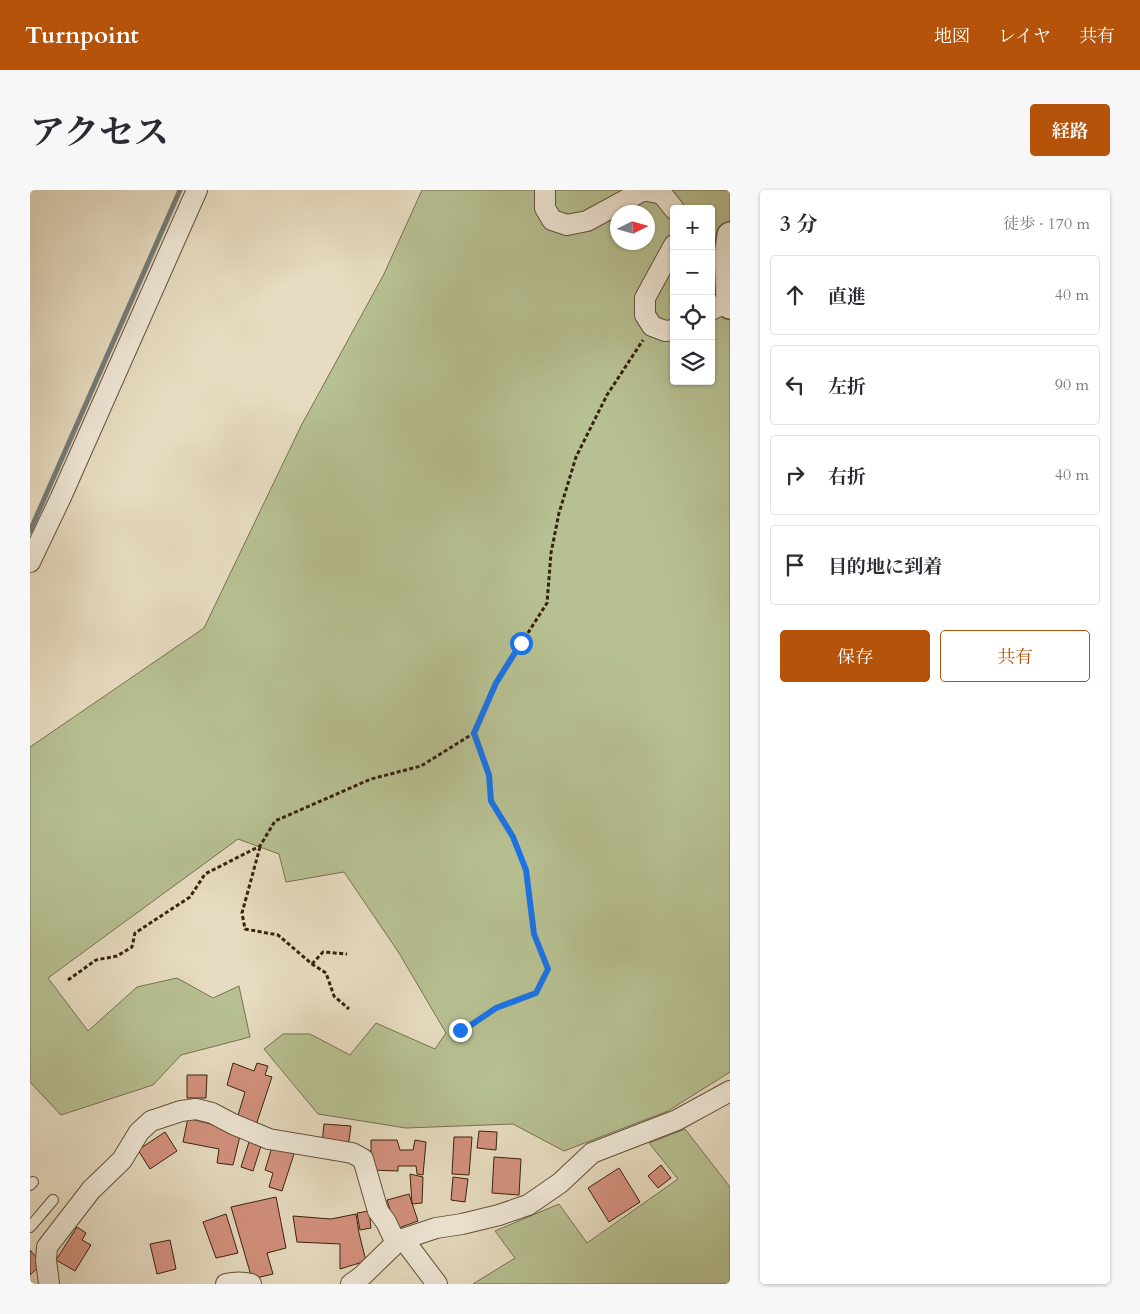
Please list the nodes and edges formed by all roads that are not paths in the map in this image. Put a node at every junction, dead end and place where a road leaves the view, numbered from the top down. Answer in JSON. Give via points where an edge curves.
{"nodes":[{"id":1,"x":197,"y":190,"type":"edge"},
{"id":2,"x":545,"y":190,"type":"edge"},
{"id":3,"x":671,"y":205,"type":"edge"},
{"id":4,"x":730,"y":235,"type":"edge"},
{"id":5,"x":671,"y":250,"type":"edge"},
{"id":6,"x":723,"y":306,"type":"edge"},
{"id":7,"x":670,"y":330,"type":"edge"},
{"id":8,"x":30,"y":562,"type":"edge"},
{"id":9,"x":730,"y":1091,"type":"edge"},
{"id":10,"x":53,"y":1200,"type":"dead end"},
{"id":11,"x":30,"y":1227,"type":"edge"},
{"id":12,"x":399,"y":1241,"type":"junction"},
{"id":13,"x":49,"y":1284,"type":"edge"},
{"id":14,"x":226,"y":1284,"type":"edge"},
{"id":15,"x":251,"y":1284,"type":"edge"},
{"id":16,"x":351,"y":1284,"type":"edge"},
{"id":17,"x":438,"y":1284,"type":"edge"}],
"edges":[{"from":1,"to":8,"type":"street"},
{"from":2,"to":3,"type":"street","via":[[545,208],[552,220],[567,225],[587,221],[644,190],[662,194]]},
{"from":4,"to":6,"type":"street"},
{"from":5,"to":7,"type":"street","via":[[644,298],[645,315],[652,326]]},
{"from":9,"to":12,"type":"street","via":[[678,1120],[592,1153],[560,1184],[528,1206],[436,1228]]},
{"from":10,"to":11,"type":"lane"},
{"from":12,"to":13,"type":"street","via":[[378,1211],[363,1159],[352,1153],[269,1139],[196,1109],[150,1121],[139,1132],[122,1160],[91,1190],[47,1247]]},
{"from":12,"to":16,"type":"street"},
{"from":12,"to":17,"type":"street"},
{"from":14,"to":15,"type":"street"}]}
